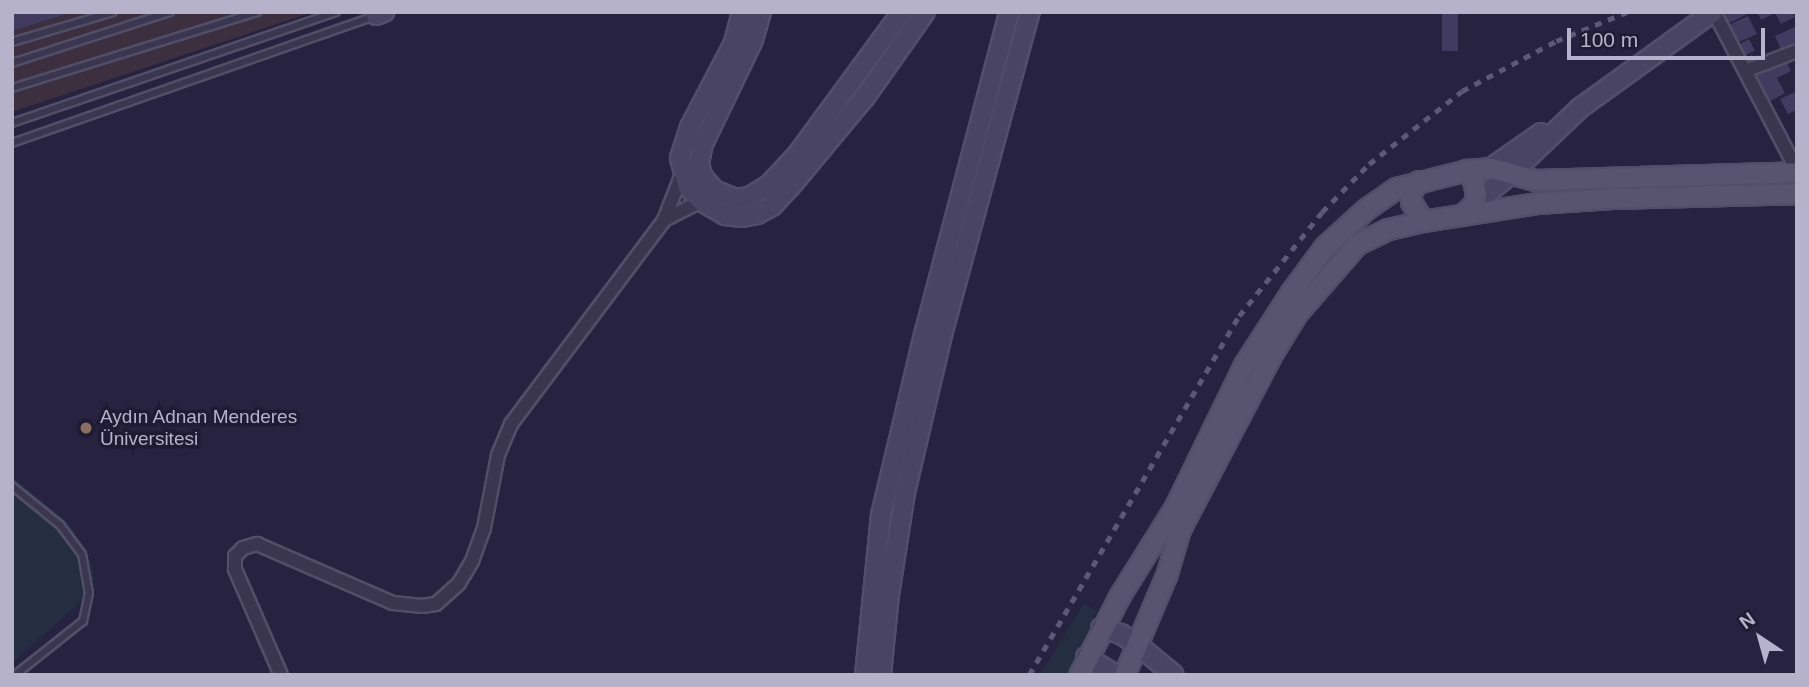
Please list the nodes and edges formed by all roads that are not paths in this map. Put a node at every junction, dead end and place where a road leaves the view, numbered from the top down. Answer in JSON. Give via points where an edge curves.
{"nodes":[{"id":1,"x":113,"y":12,"type":"edge"},
{"id":2,"x":170,"y":12,"type":"edge"},
{"id":3,"x":258,"y":12,"type":"edge"},
{"id":4,"x":336,"y":12,"type":"edge"},
{"id":5,"x":742,"y":12,"type":"edge"},
{"id":6,"x":761,"y":12,"type":"edge"},
{"id":7,"x":902,"y":12,"type":"edge"},
{"id":8,"x":925,"y":12,"type":"edge"},
{"id":9,"x":1009,"y":12,"type":"edge"},
{"id":10,"x":1030,"y":12,"type":"edge"},
{"id":11,"x":1714,"y":12,"type":"edge"},
{"id":12,"x":377,"y":13,"type":"edge"},
{"id":13,"x":12,"y":42,"type":"edge"},
{"id":14,"x":1797,"y":51,"type":"edge"},
{"id":15,"x":12,"y":63,"type":"edge"},
{"id":16,"x":1745,"y":71,"type":"junction"},
{"id":17,"x":12,"y":88,"type":"edge"},
{"id":18,"x":12,"y":123,"type":"edge"},
{"id":19,"x":1560,"y":125,"type":"junction"},
{"id":20,"x":1797,"y":134,"type":"edge"},
{"id":21,"x":1783,"y":141,"type":"junction"},
{"id":22,"x":12,"y":143,"type":"edge"},
{"id":23,"x":1491,"y":168,"type":"junction"},
{"id":24,"x":1467,"y":170,"type":"junction"},
{"id":25,"x":1797,"y":171,"type":"edge"},
{"id":26,"x":1512,"y":173,"type":"junction"},
{"id":27,"x":682,"y":174,"type":"junction"},
{"id":28,"x":1418,"y":181,"type":"junction"},
{"id":29,"x":1797,"y":194,"type":"edge"},
{"id":30,"x":701,"y":201,"type":"junction"},
{"id":31,"x":1468,"y":209,"type":"junction"},
{"id":32,"x":664,"y":220,"type":"junction"},
{"id":33,"x":1423,"y":220,"type":"junction"},
{"id":34,"x":12,"y":486,"type":"edge"},
{"id":35,"x":1101,"y":628,"type":"junction"},
{"id":36,"x":1139,"y":646,"type":"junction"},
{"id":37,"x":1082,"y":666,"type":"edge"},
{"id":38,"x":15,"y":675,"type":"edge"},
{"id":39,"x":281,"y":675,"type":"edge"},
{"id":40,"x":865,"y":675,"type":"edge"},
{"id":41,"x":881,"y":675,"type":"edge"},
{"id":42,"x":1116,"y":675,"type":"edge"},
{"id":43,"x":1124,"y":675,"type":"edge"},
{"id":44,"x":1174,"y":675,"type":"edge"}],
"edges":[{"from":1,"to":13,"type":"lane"},
{"from":2,"to":15,"type":"lane"},
{"from":3,"to":17,"type":"lane"},
{"from":4,"to":18,"type":"lane"},
{"from":5,"to":27,"type":"street","via":[[733,45],[690,127],[680,158]]},
{"from":6,"to":7,"type":"street","via":[[753,40],[703,144],[699,163],[702,176],[714,190],[736,199],[769,185],[797,155]]},
{"from":8,"to":30,"type":"street","via":[[865,97],[772,206],[757,214],[725,215]]},
{"from":9,"to":40,"type":"street","via":[[881,515]]},
{"from":10,"to":41,"type":"street","via":[[908,480]]},
{"from":11,"to":16,"type":"street"},
{"from":11,"to":19,"type":"street"},
{"from":12,"to":22,"type":"lane"},
{"from":14,"to":16,"type":"street"},
{"from":16,"to":21,"type":"street"},
{"from":19,"to":23,"type":"street"},
{"from":19,"to":26,"type":"street"},
{"from":20,"to":21,"type":"street"},
{"from":21,"to":25,"type":"street"},
{"from":23,"to":24,"type":"main road"},
{"from":23,"to":26,"type":"main road"},
{"from":24,"to":28,"type":"main road"},
{"from":24,"to":31,"type":"main road","via":[[1473,180]]},
{"from":25,"to":26,"type":"main road","via":[[1535,180]]},
{"from":26,"to":31,"type":"street"},
{"from":27,"to":30,"type":"street"},
{"from":27,"to":32,"type":"street"},
{"from":28,"to":33,"type":"main road","via":[[1411,202]]},
{"from":28,"to":35,"type":"main road","via":[[1395,188],[1366,209],[1325,246],[1291,292],[1244,365],[1175,507]]},
{"from":29,"to":31,"type":"main road","via":[[1612,198]]},
{"from":30,"to":32,"type":"street"},
{"from":31,"to":33,"type":"main road"},
{"from":32,"to":39,"type":"street","via":[[511,424],[498,455],[484,528],[472,561],[436,604],[393,603],[257,544],[236,556],[235,569]]},
{"from":33,"to":36,"type":"main road","via":[[1388,229],[1357,244],[1297,313],[1180,530]]},
{"from":34,"to":38,"type":"lane","via":[[60,525],[82,554],[89,593],[83,621]]},
{"from":35,"to":36,"type":"street"},
{"from":35,"to":37,"type":"main road"},
{"from":36,"to":43,"type":"main road"},
{"from":36,"to":44,"type":"street"},
{"from":37,"to":42,"type":"street"}]}
